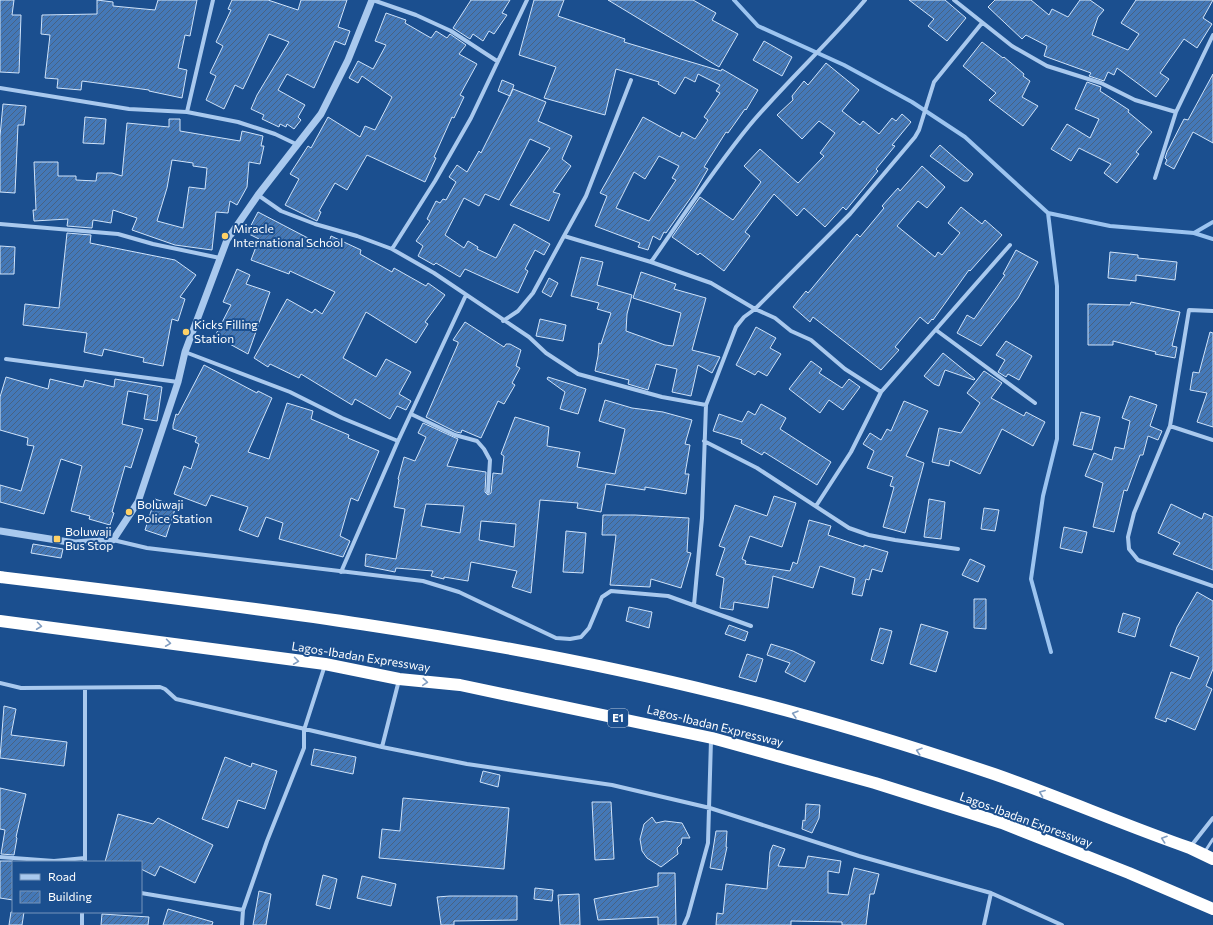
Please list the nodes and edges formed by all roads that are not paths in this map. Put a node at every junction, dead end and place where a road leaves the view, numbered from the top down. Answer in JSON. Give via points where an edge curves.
{"nodes":[{"id":1,"x":213,"y":0,"type":"edge"},
{"id":2,"x":372,"y":0,"type":"edge"},
{"id":3,"x":527,"y":0,"type":"edge"},
{"id":4,"x":865,"y":0,"type":"edge"},
{"id":5,"x":954,"y":0,"type":"edge"},
{"id":6,"x":982,"y":24,"type":"junction"},
{"id":7,"x":1213,"y":35,"type":"edge"},
{"id":8,"x":497,"y":61,"type":"junction"},
{"id":9,"x":630,"y":80,"type":"dead end"},
{"id":10,"x":0,"y":88,"type":"edge"},
{"id":11,"x":187,"y":112,"type":"junction"},
{"id":12,"x":1176,"y":112,"type":"junction"},
{"id":13,"x":298,"y":145,"type":"junction"},
{"id":14,"x":1155,"y":178,"type":"dead end"},
{"id":15,"x":258,"y":195,"type":"junction"},
{"id":16,"x":0,"y":224,"type":"edge"},
{"id":17,"x":564,"y":236,"type":"junction"},
{"id":18,"x":1010,"y":245,"type":"dead end"},
{"id":19,"x":392,"y":250,"type":"junction"},
{"id":20,"x":220,"y":258,"type":"junction"},
{"id":21,"x":652,"y":262,"type":"junction"},
{"id":22,"x":466,"y":295,"type":"junction"},
{"id":23,"x":755,"y":309,"type":"junction"},
{"id":24,"x":1213,"y":311,"type":"edge"},
{"id":25,"x":503,"y":320,"type":"junction"},
{"id":26,"x":936,"y":330,"type":"junction"},
{"id":27,"x":185,"y":352,"type":"junction"},
{"id":28,"x":6,"y":359,"type":"dead end"},
{"id":29,"x":178,"y":382,"type":"junction"},
{"id":30,"x":881,"y":392,"type":"junction"},
{"id":31,"x":1035,"y":403,"type":"dead end"},
{"id":32,"x":706,"y":405,"type":"junction"},
{"id":33,"x":411,"y":414,"type":"junction"},
{"id":34,"x":1170,"y":426,"type":"junction"},
{"id":35,"x":1213,"y":440,"type":"edge"},
{"id":36,"x":398,"y":441,"type":"junction"},
{"id":37,"x":704,"y":441,"type":"junction"},
{"id":38,"x":488,"y":492,"type":"dead end"},
{"id":39,"x":816,"y":506,"type":"junction"},
{"id":40,"x":0,"y":531,"type":"edge"},
{"id":41,"x":113,"y":540,"type":"junction"},
{"id":42,"x":958,"y":549,"type":"dead end"},
{"id":43,"x":341,"y":572,"type":"junction"},
{"id":44,"x":0,"y":577,"type":"edge"},
{"id":45,"x":1213,"y":586,"type":"edge"},
{"id":46,"x":694,"y":605,"type":"junction"},
{"id":47,"x":0,"y":621,"type":"edge"},
{"id":48,"x":751,"y":626,"type":"dead end"},
{"id":49,"x":325,"y":664,"type":"junction"},
{"id":50,"x":399,"y":679,"type":"junction"},
{"id":51,"x":0,"y":683,"type":"edge"},
{"id":52,"x":85,"y":688,"type":"junction"},
{"id":53,"x":304,"y":730,"type":"junction"},
{"id":54,"x":712,"y":738,"type":"junction"},
{"id":55,"x":382,"y":747,"type":"junction"},
{"id":56,"x":710,"y":808,"type":"junction"},
{"id":57,"x":1213,"y":818,"type":"edge"},
{"id":58,"x":1213,"y":839,"type":"edge"},
{"id":59,"x":1190,"y":848,"type":"junction"},
{"id":60,"x":1208,"y":856,"type":"edge"},
{"id":61,"x":0,"y":857,"type":"edge"},
{"id":62,"x":85,"y":860,"type":"edge"},
{"id":63,"x":142,"y":893,"type":"edge"},
{"id":64,"x":991,"y":893,"type":"junction"},
{"id":65,"x":1213,"y":909,"type":"edge"},
{"id":66,"x":243,"y":910,"type":"junction"},
{"id":67,"x":82,"y":913,"type":"edge"},
{"id":68,"x":82,"y":925,"type":"edge"},
{"id":69,"x":242,"y":925,"type":"edge"},
{"id":70,"x":684,"y":925,"type":"edge"},
{"id":71,"x":984,"y":925,"type":"edge"},
{"id":72,"x":1062,"y":925,"type":"edge"}],
"edges":[{"from":1,"to":11,"type":"street"},
{"from":2,"to":8,"type":"street","via":[[416,15],[451,31]]},
{"from":2,"to":13,"type":"street","via":[[362,28],[321,114]]},
{"from":3,"to":8,"type":"street"},
{"from":4,"to":21,"type":"street","via":[[783,86],[748,127]]},
{"from":5,"to":6,"type":"street"},
{"from":6,"to":12,"type":"street","via":[[1012,46],[1047,66],[1101,83],[1135,100]]},
{"from":6,"to":23,"type":"street","via":[[938,76],[915,136],[850,214]]},
{"from":7,"to":12,"type":"street"},
{"from":8,"to":19,"type":"street","via":[[471,118]]},
{"from":9,"to":17,"type":"street","via":[[586,196]]},
{"from":10,"to":11,"type":"street","via":[[129,109]]},
{"from":11,"to":13,"type":"street","via":[[238,122],[275,134]]},
{"from":12,"to":14,"type":"street"},
{"from":13,"to":15,"type":"street"},
{"from":15,"to":19,"type":"street","via":[[281,211]]},
{"from":15,"to":20,"type":"street","via":[[227,240]]},
{"from":16,"to":20,"type":"street","via":[[118,234]]},
{"from":17,"to":21,"type":"street"},
{"from":17,"to":25,"type":"street","via":[[533,293],[518,311]]},
{"from":18,"to":26,"type":"street"},
{"from":19,"to":22,"type":"street","via":[[434,273]]},
{"from":20,"to":27,"type":"street"},
{"from":21,"to":23,"type":"street","via":[[711,283]]},
{"from":22,"to":25,"type":"street"},
{"from":22,"to":33,"type":"street"},
{"from":23,"to":30,"type":"street","via":[[811,340],[845,369]]},
{"from":23,"to":32,"type":"street","via":[[736,327]]},
{"from":24,"to":34,"type":"street","via":[[1189,310]]},
{"from":25,"to":32,"type":"street","via":[[529,337],[546,354],[578,374],[662,397]]},
{"from":26,"to":30,"type":"street"},
{"from":26,"to":31,"type":"street"},
{"from":27,"to":29,"type":"street"},
{"from":27,"to":36,"type":"street","via":[[290,392],[342,418]]},
{"from":28,"to":29,"type":"street"},
{"from":29,"to":41,"type":"street","via":[[138,502]]},
{"from":30,"to":39,"type":"street","via":[[851,452]]},
{"from":32,"to":37,"type":"street"},
{"from":33,"to":36,"type":"street"},
{"from":33,"to":38,"type":"street","via":[[455,435],[477,441],[490,460]]},
{"from":34,"to":35,"type":"street"},
{"from":34,"to":45,"type":"street","via":[[1134,513],[1128,537],[1129,549],[1138,560]]},
{"from":36,"to":43,"type":"street"},
{"from":37,"to":39,"type":"street","via":[[757,468]]},
{"from":37,"to":46,"type":"street","via":[[702,518]]},
{"from":39,"to":42,"type":"street","via":[[849,528],[869,535]]},
{"from":40,"to":41,"type":"street","via":[[75,543]]},
{"from":41,"to":43,"type":"street","via":[[147,548]]},
{"from":43,"to":46,"type":"street","via":[[423,581],[459,592],[556,638],[581,637],[588,628],[602,597],[611,591],[668,596]]},
{"from":59,"to":44,"type":"highway","one_way":true,"via":[[994,775],[870,735],[725,694],[463,640],[179,598]]},
{"from":46,"to":48,"type":"street"},
{"from":47,"to":49,"type":"highway","name":"Lagos-Ibadan Expressway","number":"E1","one_way":true},
{"from":49,"to":50,"type":"highway","name":"Lagos-Ibadan Expressway","number":"E1"},
{"from":49,"to":53,"type":"street"},
{"from":50,"to":54,"type":"highway","name":"Lagos-Ibadan Expressway","number":"E1","one_way":true,"via":[[460,685]]},
{"from":50,"to":55,"type":"street"},
{"from":51,"to":52,"type":"street","via":[[21,688]]},
{"from":52,"to":53,"type":"street","via":[[160,687],[176,699]]},
{"from":52,"to":62,"type":"street"},
{"from":53,"to":55,"type":"street"},
{"from":53,"to":66,"type":"street","via":[[304,748]]},
{"from":54,"to":56,"type":"street"},
{"from":54,"to":65,"type":"highway","name":"Lagos-Ibadan Expressway","number":"E1","via":[[875,783],[1002,823]]},
{"from":55,"to":56,"type":"street","via":[[467,764],[612,785]]},
{"from":56,"to":64,"type":"street","via":[[860,856]]},
{"from":56,"to":70,"type":"street","via":[[708,843]]},
{"from":57,"to":59,"type":"street"},
{"from":58,"to":60,"type":"lane"},
{"from":59,"to":60,"type":"highway"},
{"from":61,"to":62,"type":"street","via":[[54,861]]},
{"from":63,"to":66,"type":"street"},
{"from":64,"to":71,"type":"street"},
{"from":64,"to":72,"type":"street"},
{"from":66,"to":69,"type":"street"},
{"from":67,"to":68,"type":"street"}]}
